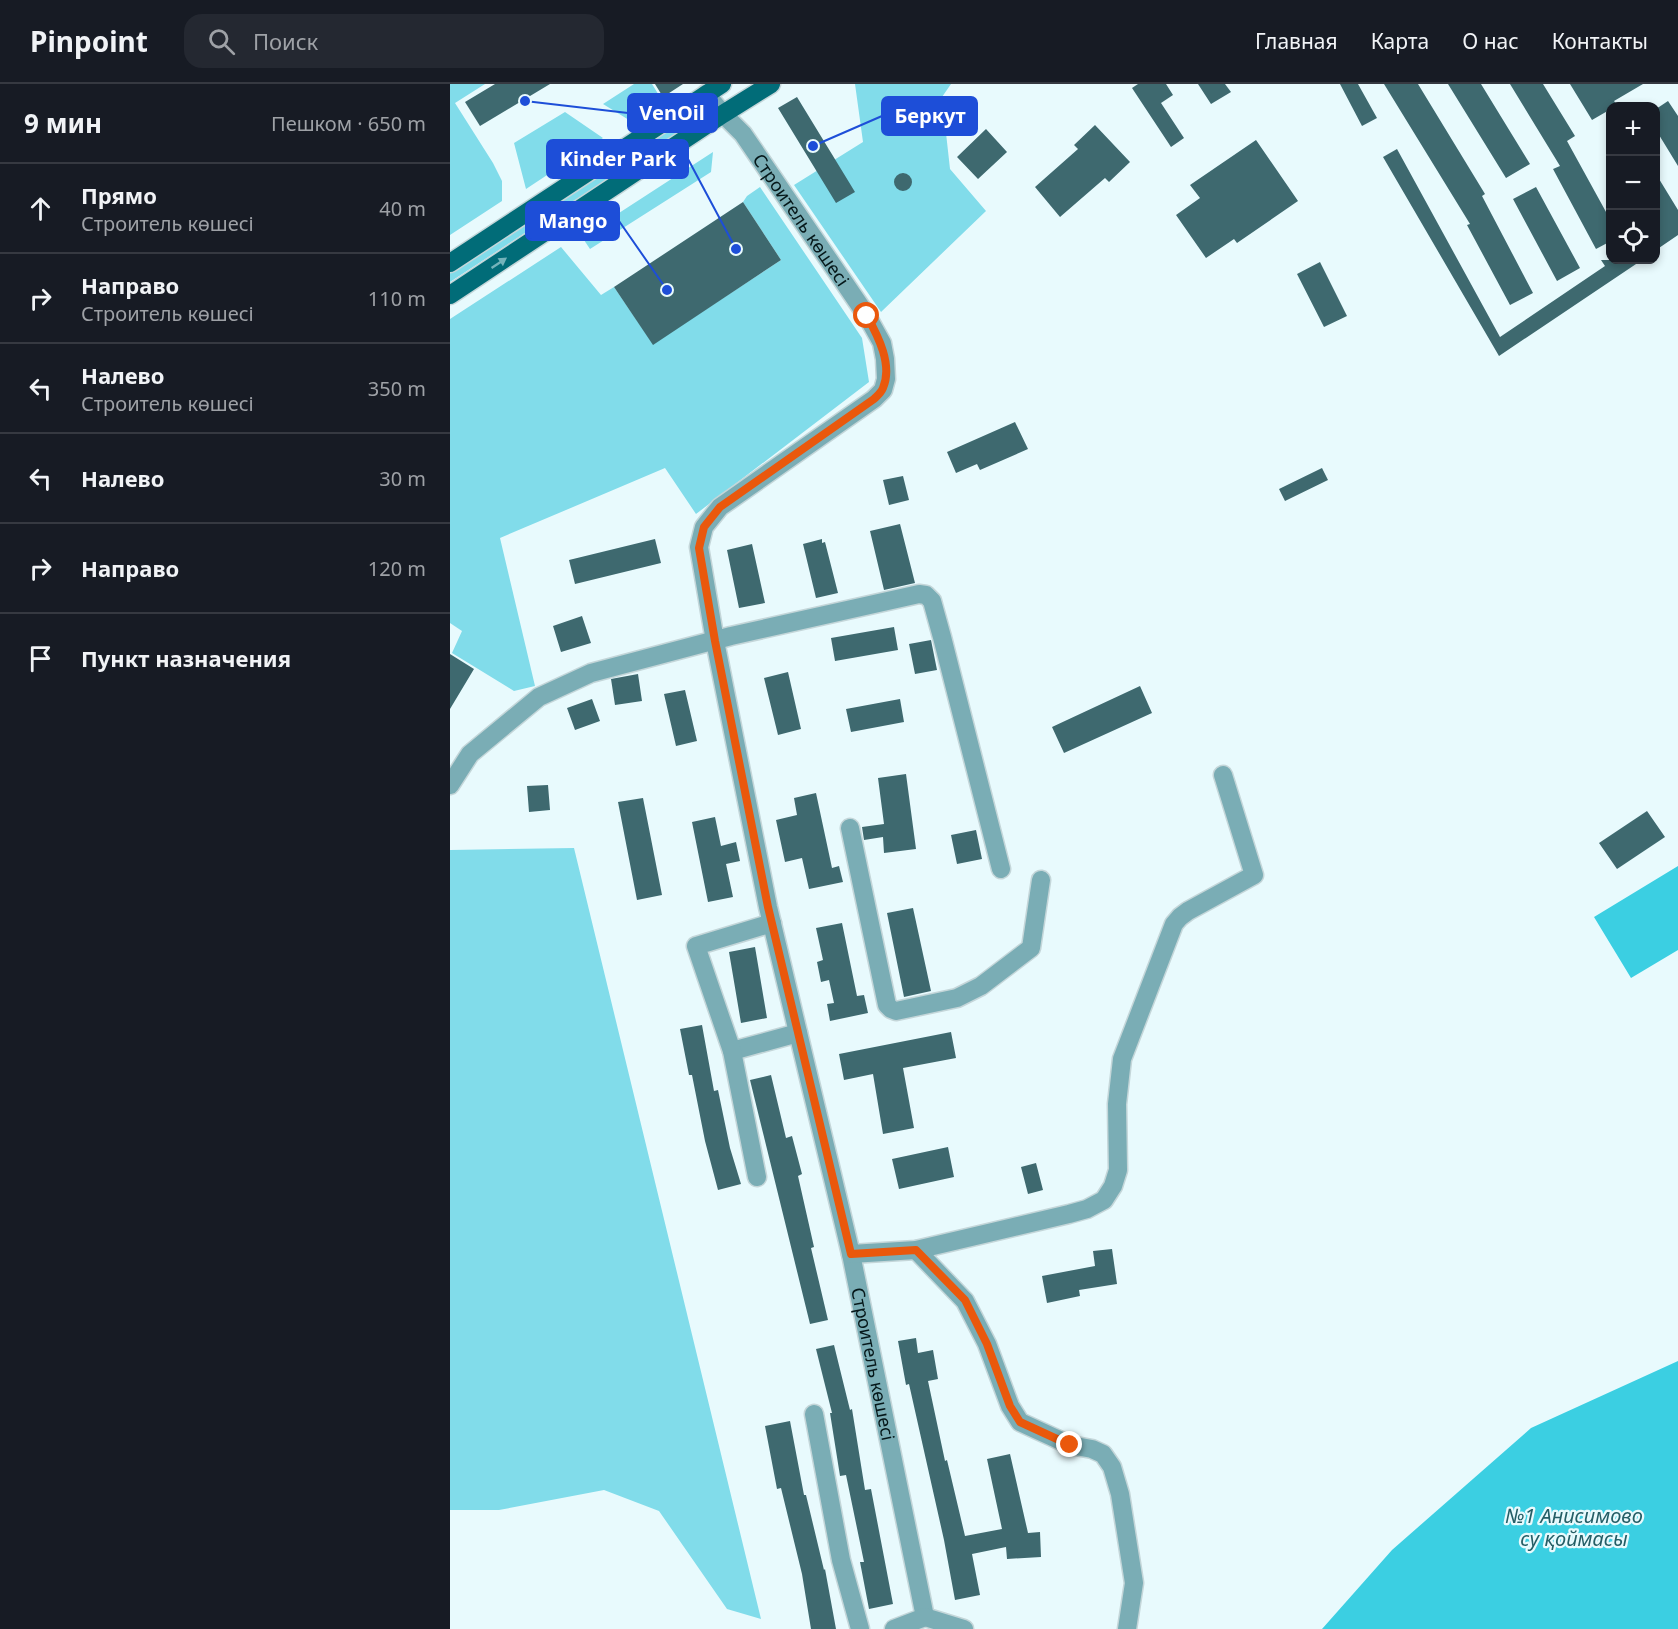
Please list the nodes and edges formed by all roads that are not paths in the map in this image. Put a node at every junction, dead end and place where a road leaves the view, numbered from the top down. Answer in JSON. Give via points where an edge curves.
{"nodes":[{"id":1,"x":722,"y":84,"type":"edge"},
{"id":2,"x":771,"y":84,"type":"edge"},
{"id":3,"x":706,"y":94,"type":"junction"},
{"id":4,"x":723,"y":114,"type":"junction"},
{"id":5,"x":450,"y":263,"type":"edge"},
{"id":6,"x":450,"y":295,"type":"edge"},
{"id":7,"x":715,"y":641,"type":"junction"},
{"id":8,"x":1222,"y":775,"type":"dead end"},
{"id":9,"x":450,"y":785,"type":"edge"},
{"id":10,"x":850,"y":828,"type":"dead end"},
{"id":11,"x":1001,"y":869,"type":"dead end"},
{"id":12,"x":1041,"y":879,"type":"dead end"},
{"id":13,"x":772,"y":923,"type":"junction"},
{"id":14,"x":798,"y":1033,"type":"junction"},
{"id":15,"x":732,"y":1051,"type":"junction"},
{"id":16,"x":757,"y":1177,"type":"dead end"},
{"id":17,"x":916,"y":1250,"type":"junction"},
{"id":18,"x":851,"y":1254,"type":"junction"},
{"id":19,"x":814,"y":1414,"type":"dead end"},
{"id":20,"x":925,"y":1617,"type":"junction"},
{"id":21,"x":860,"y":1629,"type":"edge"},
{"id":22,"x":894,"y":1629,"type":"edge"},
{"id":23,"x":964,"y":1629,"type":"edge"},
{"id":24,"x":1127,"y":1629,"type":"edge"}],
"edges":[{"from":1,"to":3,"type":"main road"},
{"from":2,"to":4,"type":"main road"},
{"from":3,"to":4,"type":"street","name":"Строитель көшесі"},
{"from":3,"to":5,"type":"main road"},
{"from":6,"to":4,"type":"main road","one_way":true},
{"from":4,"to":7,"type":"street","name":"Строитель көшесі","via":[[743,134],[867,316],[882,344],[886,379],[883,390],[874,399],[720,507],[704,527],[699,548]]},
{"from":7,"to":9,"type":"street","via":[[591,673],[539,697],[470,754]]},
{"from":7,"to":11,"type":"street","via":[[926,595],[932,601],[942,636]]},
{"from":7,"to":13,"type":"street","name":"Строитель көшесі"},
{"from":8,"to":17,"type":"street","via":[[1254,875],[1188,911],[1174,924],[1122,1059],[1118,1170],[1104,1200],[1087,1209]]},
{"from":10,"to":12,"type":"street","via":[[887,1005],[896,1011],[957,998],[981,986],[1031,948]]},
{"from":13,"to":14,"type":"street","name":"Строитель көшесі"},
{"from":13,"to":15,"type":"street","via":[[696,946]]},
{"from":14,"to":15,"type":"street"},
{"from":14,"to":18,"type":"street","name":"Строитель көшесі"},
{"from":15,"to":16,"type":"street"},
{"from":17,"to":18,"type":"street"},
{"from":17,"to":24,"type":"street","via":[[965,1300],[1020,1422],[1070,1445],[1103,1454],[1112,1467],[1134,1583]]},
{"from":18,"to":20,"type":"street","name":"Строитель көшесі"},
{"from":19,"to":21,"type":"street","via":[[841,1560]]},
{"from":20,"to":22,"type":"street"},
{"from":20,"to":23,"type":"street"}]}
